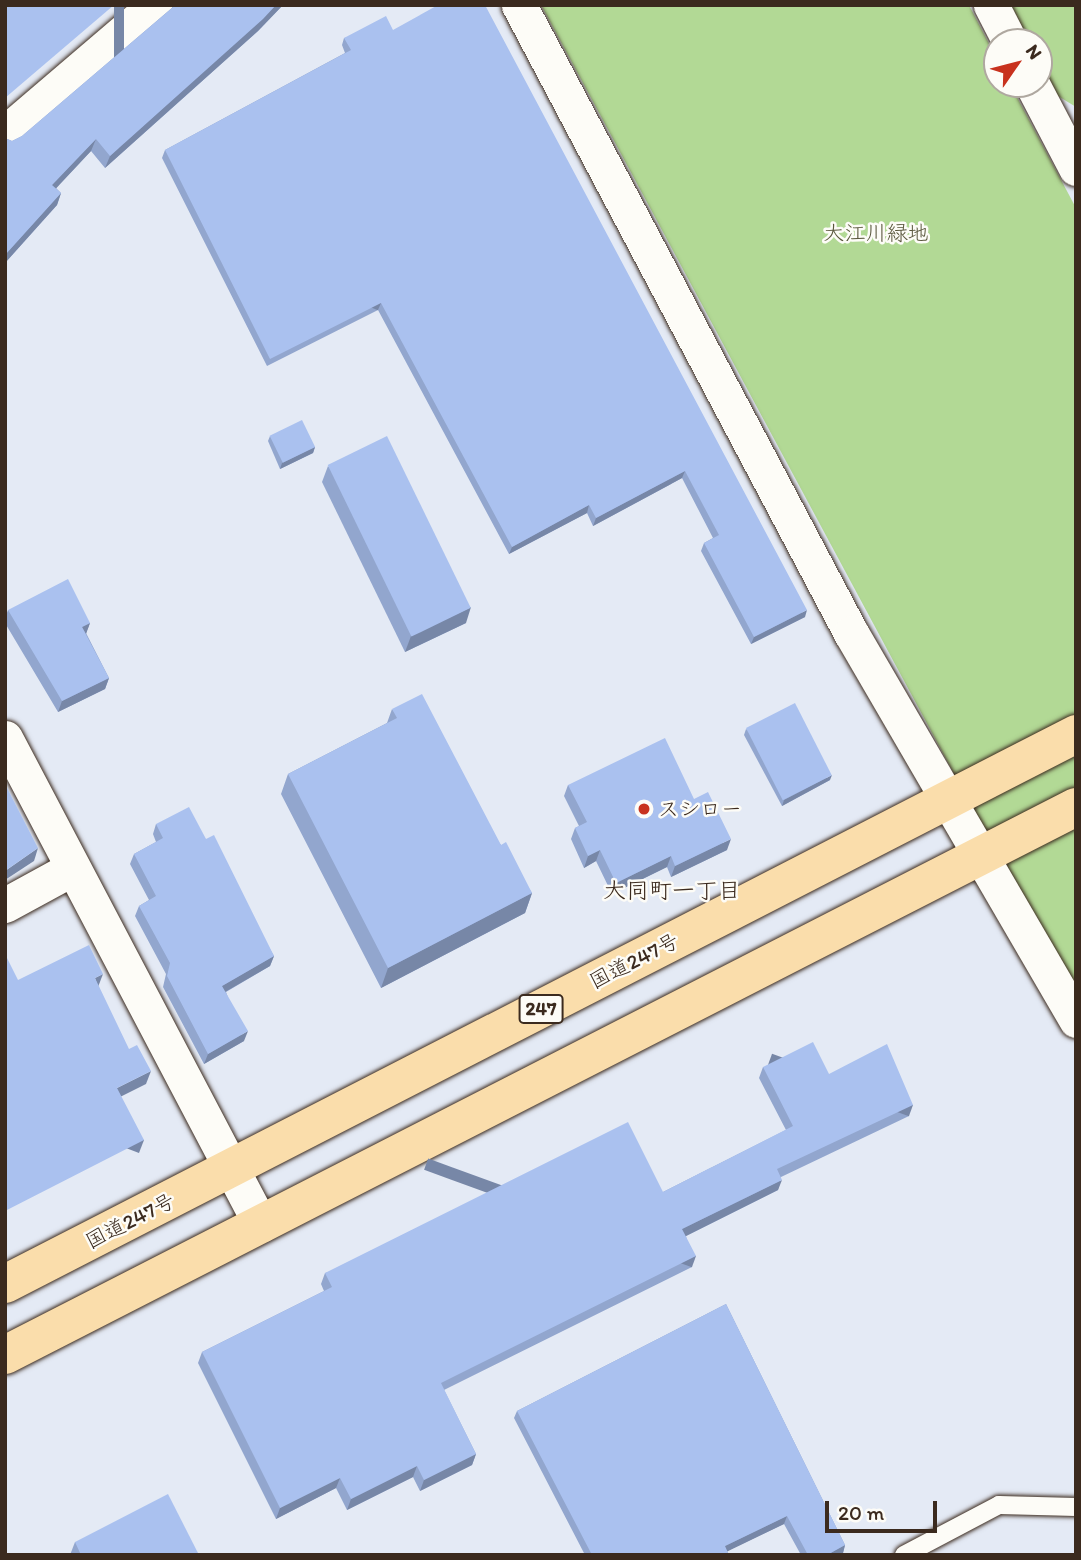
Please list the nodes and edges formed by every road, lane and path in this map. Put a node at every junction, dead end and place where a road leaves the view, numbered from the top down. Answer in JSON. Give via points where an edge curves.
{"nodes":[{"id":1,"x":155,"y":5,"type":"edge"},
{"id":2,"x":519,"y":5,"type":"edge"},
{"id":3,"x":991,"y":5,"type":"edge"},
{"id":4,"x":1003,"y":28,"type":"edge"},
{"id":5,"x":1043,"y":98,"type":"edge"},
{"id":6,"x":1062,"y":121,"type":"edge"},
{"id":7,"x":5,"y":133,"type":"edge"},
{"id":8,"x":1076,"y":168,"type":"edge"},
{"id":9,"x":1076,"y":734,"type":"edge"},
{"id":10,"x":5,"y":738,"type":"edge"},
{"id":11,"x":948,"y":799,"type":"junction"},
{"id":12,"x":1076,"y":807,"type":"edge"},
{"id":13,"x":982,"y":855,"type":"junction"},
{"id":14,"x":73,"y":868,"type":"junction"},
{"id":15,"x":5,"y":905,"type":"edge"},
{"id":16,"x":1076,"y":1020,"type":"edge"},
{"id":17,"x":230,"y":1169,"type":"junction"},
{"id":18,"x":261,"y":1225,"type":"junction"},
{"id":19,"x":5,"y":1284,"type":"edge"},
{"id":20,"x":5,"y":1355,"type":"edge"},
{"id":21,"x":1076,"y":1507,"type":"edge"},
{"id":22,"x":904,"y":1555,"type":"edge"}],
"edges":[{"from":1,"to":7,"type":"street"},
{"from":2,"to":11,"type":"street","via":[[851,633]]},
{"from":3,"to":4,"type":"street"},
{"from":5,"to":6,"type":"street"},
{"from":6,"to":8,"type":"street"},
{"from":9,"to":11,"type":"highway","name":"国道247号","number":"247"},
{"from":10,"to":14,"type":"street"},
{"from":11,"to":13,"type":"street"},
{"from":11,"to":17,"type":"highway","name":"国道247号","number":"247"},
{"from":12,"to":13,"type":"highway"},
{"from":13,"to":16,"type":"street"},
{"from":13,"to":18,"type":"highway"},
{"from":14,"to":15,"type":"street"},
{"from":14,"to":17,"type":"street"},
{"from":17,"to":18,"type":"street"},
{"from":17,"to":19,"type":"highway","name":"国道247号","number":"247"},
{"from":18,"to":20,"type":"highway"},
{"from":21,"to":22,"type":"lane","via":[[999,1505]]}]}
